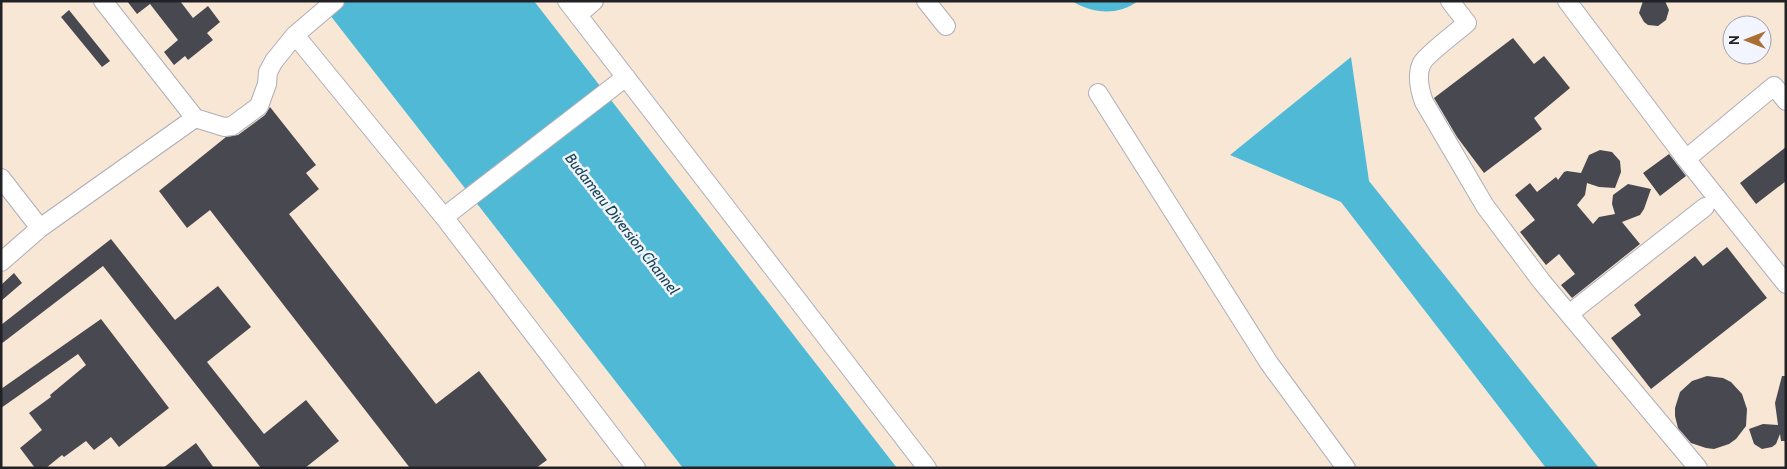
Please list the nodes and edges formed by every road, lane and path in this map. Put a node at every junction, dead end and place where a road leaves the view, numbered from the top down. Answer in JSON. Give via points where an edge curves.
{"nodes":[{"id":1,"x":103,"y":1,"type":"edge"},
{"id":2,"x":334,"y":1,"type":"edge"},
{"id":3,"x":567,"y":1,"type":"edge"},
{"id":4,"x":594,"y":1,"type":"edge"},
{"id":5,"x":926,"y":1,"type":"edge"},
{"id":6,"x":1450,"y":1,"type":"edge"},
{"id":7,"x":1567,"y":1,"type":"edge"},
{"id":8,"x":578,"y":15,"type":"junction"},
{"id":9,"x":946,"y":26,"type":"dead end"},
{"id":10,"x":295,"y":35,"type":"junction"},
{"id":11,"x":621,"y":80,"type":"junction"},
{"id":12,"x":1098,"y":93,"type":"dead end"},
{"id":13,"x":1786,"y":101,"type":"edge"},
{"id":14,"x":195,"y":118,"type":"junction"},
{"id":15,"x":1686,"y":159,"type":"junction"},
{"id":16,"x":1,"y":178,"type":"edge"},
{"id":17,"x":1705,"y":207,"type":"dead end"},
{"id":18,"x":444,"y":217,"type":"junction"},
{"id":19,"x":40,"y":228,"type":"junction"},
{"id":20,"x":1,"y":262,"type":"edge"},
{"id":21,"x":1786,"y":284,"type":"edge"},
{"id":22,"x":1569,"y":314,"type":"junction"},
{"id":23,"x":636,"y":468,"type":"edge"},
{"id":24,"x":927,"y":468,"type":"edge"},
{"id":25,"x":1346,"y":468,"type":"edge"},
{"id":26,"x":1698,"y":468,"type":"edge"}],
"edges":[{"from":1,"to":14,"type":"lane"},
{"from":2,"to":10,"type":"lane"},
{"from":3,"to":8,"type":"lane"},
{"from":4,"to":8,"type":"lane"},
{"from":5,"to":9,"type":"lane"},
{"from":6,"to":22,"type":"lane","via":[[1467,23],[1423,62],[1420,92],[1485,206]]},
{"from":7,"to":15,"type":"lane"},
{"from":8,"to":11,"type":"lane"},
{"from":10,"to":14,"type":"lane","via":[[268,72],[260,106],[232,126],[224,127]]},
{"from":10,"to":18,"type":"lane"},
{"from":11,"to":18,"type":"lane"},
{"from":11,"to":24,"type":"lane"},
{"from":12,"to":25,"type":"lane","via":[[1269,363]]},
{"from":13,"to":15,"type":"lane","via":[[1774,86]]},
{"from":14,"to":19,"type":"lane"},
{"from":15,"to":21,"type":"lane"},
{"from":16,"to":19,"type":"lane"},
{"from":17,"to":22,"type":"lane"},
{"from":18,"to":23,"type":"lane"},
{"from":19,"to":20,"type":"lane"},
{"from":22,"to":26,"type":"lane"}]}
